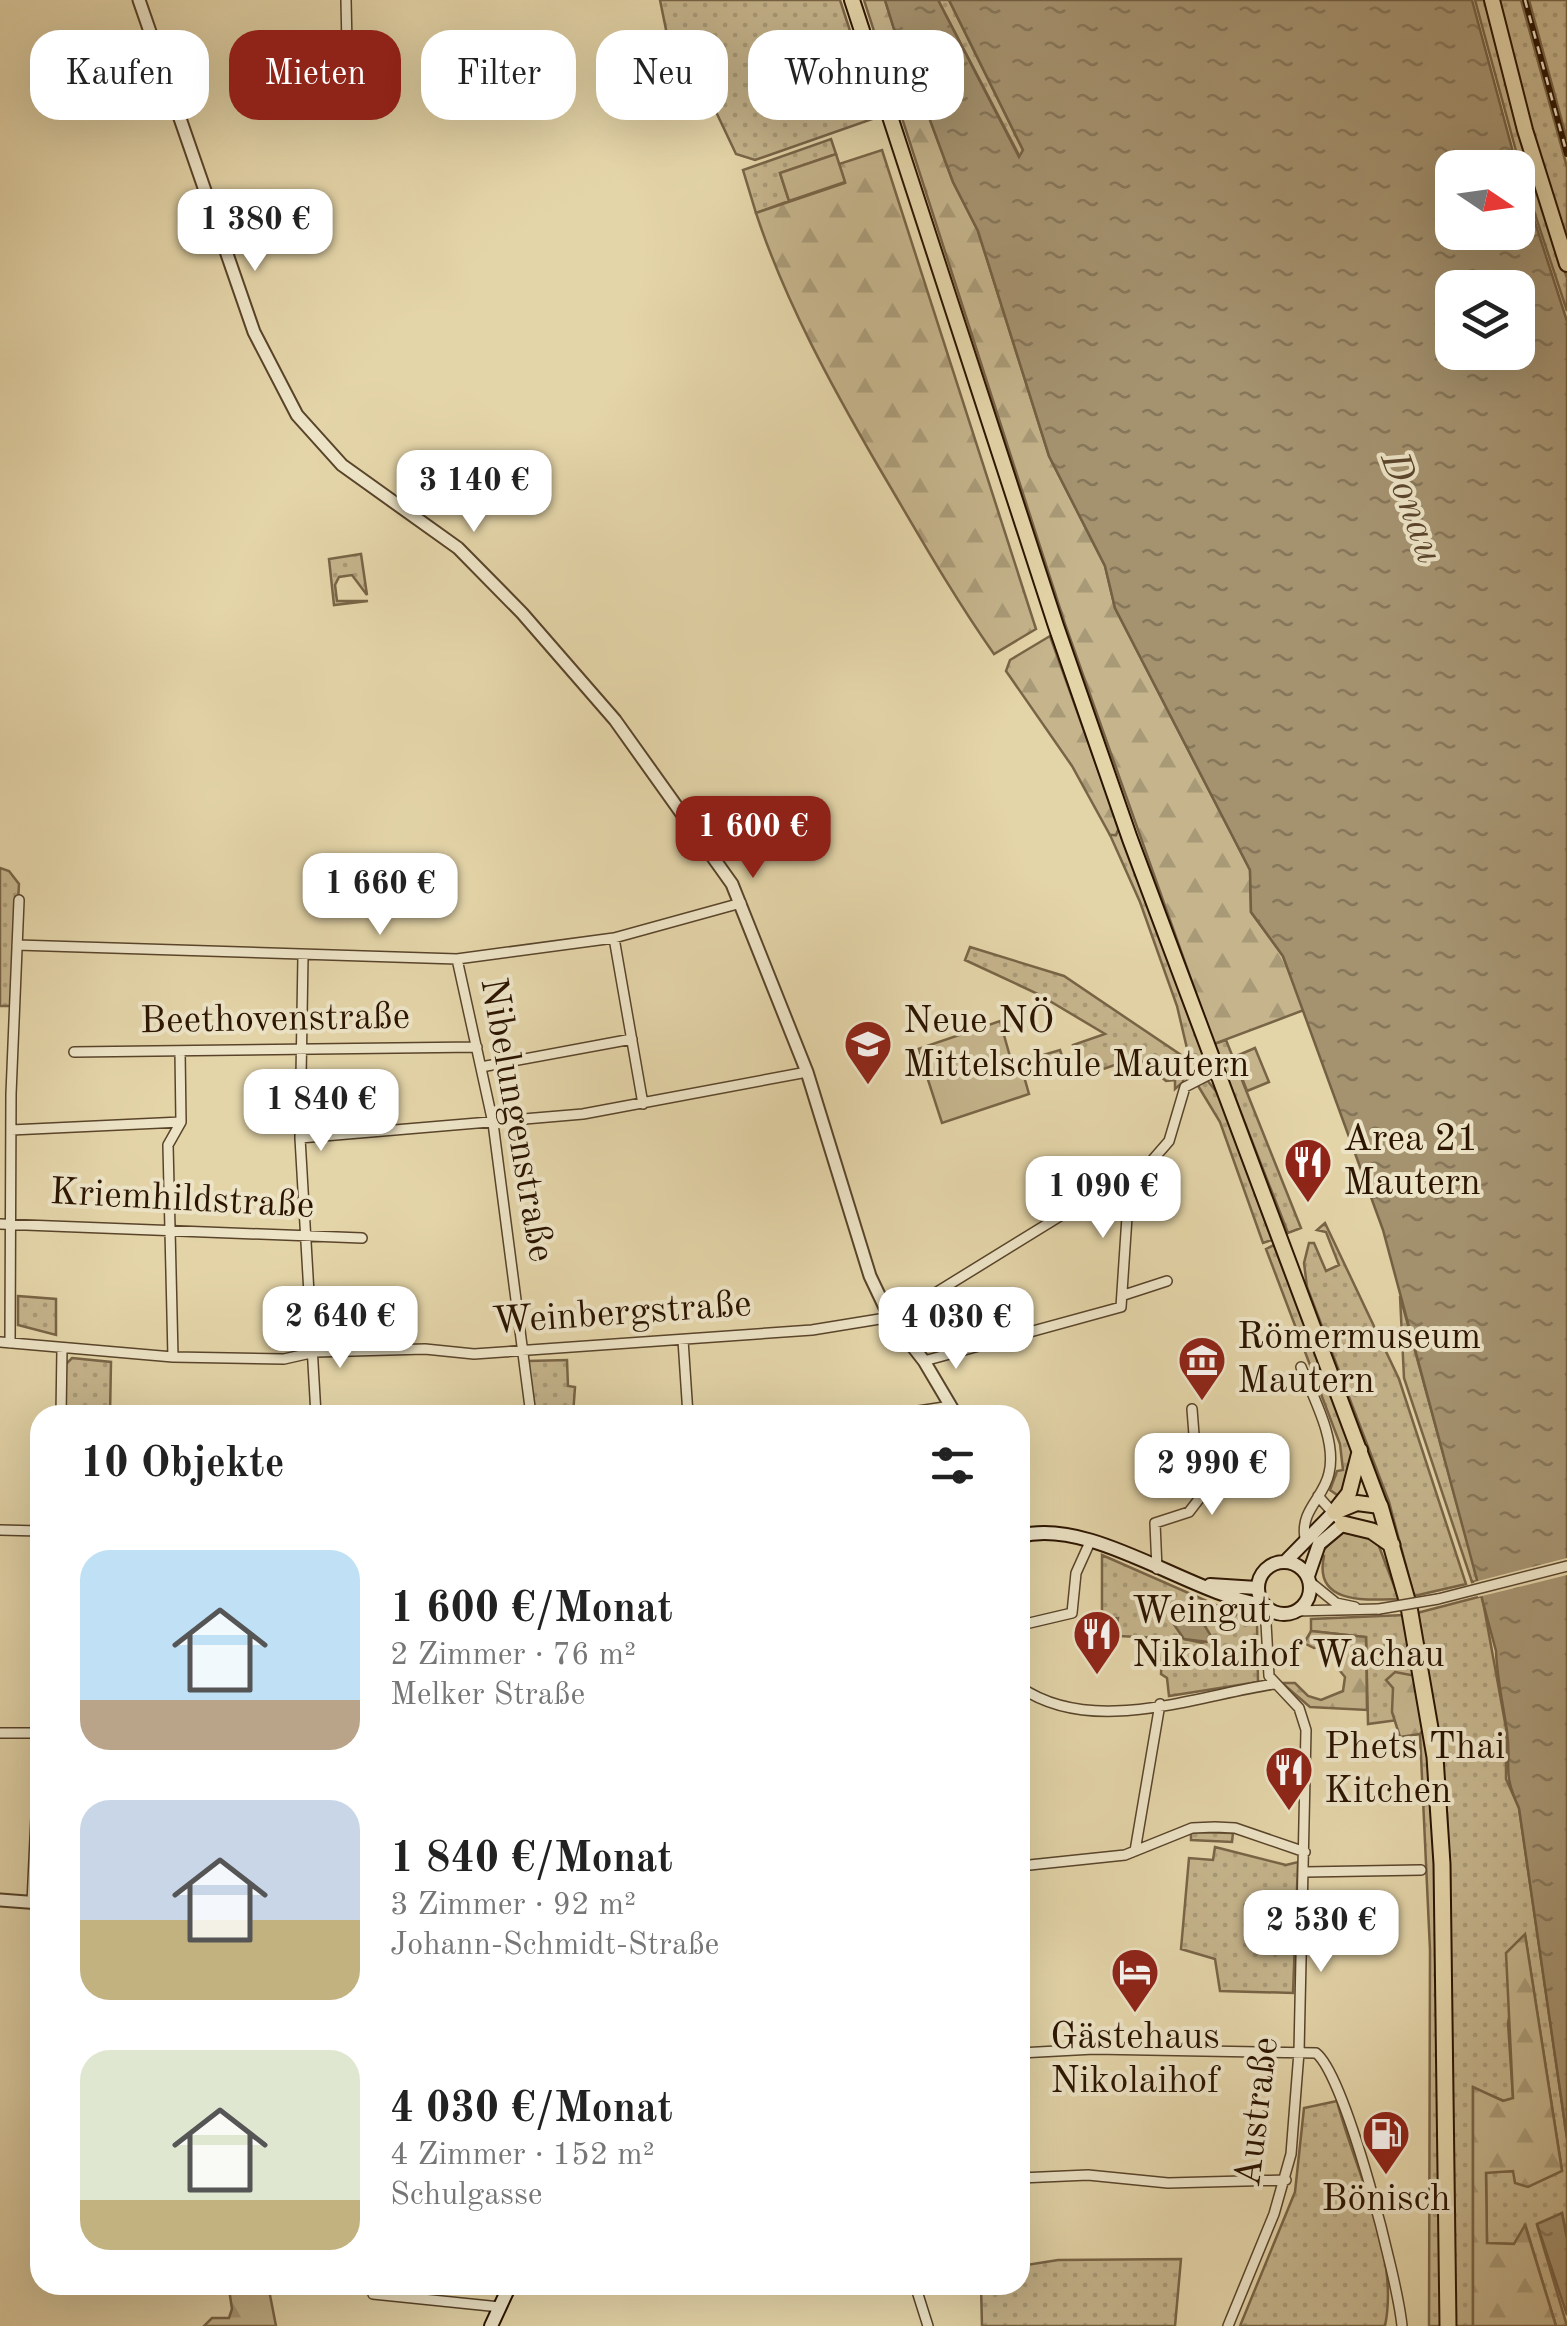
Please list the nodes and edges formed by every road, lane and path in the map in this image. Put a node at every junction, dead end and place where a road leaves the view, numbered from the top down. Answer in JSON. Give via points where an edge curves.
{"nodes":[{"id":1,"x":139,"y":0,"type":"edge"},
{"id":2,"x":346,"y":0,"type":"edge"},
{"id":3,"x":852,"y":0,"type":"edge"},
{"id":4,"x":1492,"y":0,"type":"edge"},
{"id":5,"x":347,"y":30,"type":"edge"},
{"id":6,"x":1567,"y":264,"type":"edge"},
{"id":7,"x":19,"y":900,"type":"dead end"},
{"id":8,"x":741,"y":903,"type":"junction"},
{"id":9,"x":614,"y":938,"type":"junction"},
{"id":10,"x":17,"y":946,"type":"junction"},
{"id":11,"x":303,"y":956,"type":"junction"},
{"id":12,"x":457,"y":959,"type":"junction"},
{"id":13,"x":632,"y":1039,"type":"junction"},
{"id":14,"x":477,"y":1047,"type":"junction"},
{"id":15,"x":302,"y":1049,"type":"junction"},
{"id":16,"x":180,"y":1051,"type":"junction"},
{"id":17,"x":74,"y":1052,"type":"dead end"},
{"id":18,"x":481,"y":1067,"type":"junction"},
{"id":19,"x":1216,"y":1071,"type":"junction"},
{"id":20,"x":808,"y":1072,"type":"junction"},
{"id":21,"x":644,"y":1104,"type":"junction"},
{"id":22,"x":181,"y":1122,"type":"junction"},
{"id":23,"x":493,"y":1123,"type":"junction"},
{"id":24,"x":11,"y":1130,"type":"junction"},
{"id":25,"x":300,"y":1138,"type":"junction"},
{"id":26,"x":1129,"y":1187,"type":"junction"},
{"id":27,"x":6,"y":1223,"type":"edge"},
{"id":28,"x":169,"y":1234,"type":"junction"},
{"id":29,"x":307,"y":1236,"type":"junction"},
{"id":30,"x":362,"y":1238,"type":"dead end"},
{"id":31,"x":1167,"y":1281,"type":"dead end"},
{"id":32,"x":1124,"y":1294,"type":"junction"},
{"id":33,"x":889,"y":1316,"type":"junction"},
{"id":34,"x":683,"y":1340,"type":"junction"},
{"id":35,"x":5,"y":1342,"type":"edge"},
{"id":36,"x":62,"y":1348,"type":"junction"},
{"id":37,"x":524,"y":1351,"type":"junction"},
{"id":38,"x":315,"y":1352,"type":"junction"},
{"id":39,"x":173,"y":1357,"type":"junction"},
{"id":40,"x":924,"y":1361,"type":"junction"},
{"id":41,"x":1302,"y":1367,"type":"dead end"},
{"id":42,"x":61,"y":1405,"type":"edge"},
{"id":43,"x":316,"y":1405,"type":"edge"},
{"id":44,"x":530,"y":1405,"type":"edge"},
{"id":45,"x":687,"y":1405,"type":"edge"},
{"id":46,"x":951,"y":1405,"type":"edge"},
{"id":47,"x":1192,"y":1410,"type":"dead end"},
{"id":48,"x":1360,"y":1450,"type":"junction"},
{"id":49,"x":1318,"y":1496,"type":"junction"},
{"id":50,"x":1380,"y":1506,"type":"junction"},
{"id":51,"x":1338,"y":1518,"type":"junction"},
{"id":52,"x":0,"y":1530,"type":"edge"},
{"id":53,"x":30,"y":1531,"type":"edge"},
{"id":54,"x":1030,"y":1535,"type":"edge"},
{"id":55,"x":1305,"y":1538,"type":"junction"},
{"id":56,"x":1090,"y":1542,"type":"junction"},
{"id":57,"x":1392,"y":1545,"type":"junction"},
{"id":58,"x":1285,"y":1562,"type":"junction"},
{"id":59,"x":1567,"y":1566,"type":"edge"},
{"id":60,"x":1158,"y":1569,"type":"junction"},
{"id":61,"x":1309,"y":1579,"type":"junction"},
{"id":62,"x":1194,"y":1584,"type":"junction"},
{"id":63,"x":1257,"y":1588,"type":"junction"},
{"id":64,"x":1266,"y":1608,"type":"junction"},
{"id":65,"x":1376,"y":1609,"type":"junction"},
{"id":66,"x":1296,"y":1612,"type":"junction"},
{"id":67,"x":1030,"y":1622,"type":"edge"},
{"id":68,"x":1274,"y":1684,"type":"junction"},
{"id":69,"x":1030,"y":1692,"type":"edge"},
{"id":70,"x":1160,"y":1704,"type":"junction"},
{"id":71,"x":0,"y":1732,"type":"edge"},
{"id":72,"x":30,"y":1732,"type":"edge"},
{"id":73,"x":1135,"y":1850,"type":"junction"},
{"id":74,"x":1304,"y":1852,"type":"junction"},
{"id":75,"x":1030,"y":1865,"type":"edge"},
{"id":76,"x":1421,"y":1870,"type":"dead end"},
{"id":77,"x":1305,"y":1872,"type":"junction"},
{"id":78,"x":0,"y":1900,"type":"edge"},
{"id":79,"x":30,"y":1902,"type":"edge"},
{"id":80,"x":1030,"y":2052,"type":"edge"},
{"id":81,"x":1299,"y":2052,"type":"junction"},
{"id":82,"x":1030,"y":2177,"type":"edge"},
{"id":83,"x":1286,"y":2180,"type":"junction"},
{"id":84,"x":383,"y":2295,"type":"edge"},
{"id":85,"x":505,"y":2295,"type":"edge"},
{"id":86,"x":919,"y":2295,"type":"edge"},
{"id":87,"x":500,"y":2307,"type":"junction"},
{"id":88,"x":491,"y":2326,"type":"edge"},
{"id":89,"x":928,"y":2326,"type":"edge"},
{"id":90,"x":1228,"y":2326,"type":"edge"},
{"id":91,"x":1402,"y":2326,"type":"edge"},
{"id":92,"x":1448,"y":2326,"type":"edge"}],
"edges":[{"from":1,"to":8,"type":"street","via":[[236,283],[276,380],[308,429],[342,465],[426,522],[487,575],[616,720]]},
{"from":2,"to":5,"type":"street"},
{"from":3,"to":19,"type":"main road","via":[[1056,626]]},
{"from":4,"to":6,"type":"main road"},
{"from":7,"to":10,"type":"street"},
{"from":8,"to":9,"type":"street"},
{"from":8,"to":20,"type":"street"},
{"from":9,"to":12,"type":"street"},
{"from":9,"to":13,"type":"street"},
{"from":10,"to":11,"type":"street"},
{"from":10,"to":24,"type":"street"},
{"from":11,"to":12,"type":"street"},
{"from":11,"to":15,"type":"street"},
{"from":12,"to":14,"type":"street","name":"Nibelungenstraße"},
{"from":13,"to":18,"type":"street"},
{"from":13,"to":21,"type":"street"},
{"from":14,"to":15,"type":"street","name":"Beethovenstraße"},
{"from":14,"to":18,"type":"street","name":"Nibelungenstraße"},
{"from":15,"to":16,"type":"street","name":"Beethovenstraße"},
{"from":15,"to":25,"type":"street"},
{"from":16,"to":17,"type":"street","name":"Beethovenstraße"},
{"from":16,"to":22,"type":"street"},
{"from":18,"to":23,"type":"street","name":"Nibelungenstraße"},
{"from":19,"to":26,"type":"street","via":[[1185,1087],[1169,1141]]},
{"from":19,"to":48,"type":"main road"},
{"from":20,"to":21,"type":"street"},
{"from":20,"to":33,"type":"street","via":[[866,1266]]},
{"from":21,"to":23,"type":"street"},
{"from":22,"to":24,"type":"street"},
{"from":22,"to":28,"type":"street","via":[[168,1145]]},
{"from":23,"to":25,"type":"street"},
{"from":23,"to":37,"type":"street","name":"Nibelungenstraße"},
{"from":24,"to":27,"type":"street"},
{"from":25,"to":29,"type":"street"},
{"from":26,"to":32,"type":"street"},
{"from":26,"to":33,"type":"street","name":"Weinbergstraße","via":[[1083,1202]]},
{"from":27,"to":28,"type":"street","name":"Kriemhildstraße"},
{"from":27,"to":35,"type":"street"},
{"from":28,"to":29,"type":"street","name":"Kriemhildstraße"},
{"from":28,"to":39,"type":"street"},
{"from":29,"to":30,"type":"street","name":"Kriemhildstraße"},
{"from":29,"to":38,"type":"street"},
{"from":31,"to":32,"type":"street"},
{"from":32,"to":40,"type":"street","via":[[1121,1307]]},
{"from":33,"to":34,"type":"street","name":"Weinbergstraße"},
{"from":33,"to":40,"type":"street"},
{"from":34,"to":37,"type":"street","name":"Weinbergstraße"},
{"from":34,"to":45,"type":"street"},
{"from":35,"to":36,"type":"street","name":"Weinbergstraße"},
{"from":36,"to":39,"type":"street","name":"Weinbergstraße"},
{"from":36,"to":42,"type":"street"},
{"from":37,"to":38,"type":"street","name":"Weinbergstraße"},
{"from":37,"to":44,"type":"street","name":"Nibelungenstraße"},
{"from":38,"to":39,"type":"street","name":"Weinbergstraße","via":[[284,1359]]},
{"from":38,"to":43,"type":"street"},
{"from":40,"to":46,"type":"street"},
{"from":41,"to":49,"type":"street","via":[[1330,1453]]},
{"from":47,"to":60,"type":"street","via":[[1200,1499],[1189,1512],[1155,1524]]},
{"from":48,"to":50,"type":"main road"},
{"from":48,"to":51,"type":"main road"},
{"from":49,"to":51,"type":"street"},
{"from":49,"to":55,"type":"street","via":[[1305,1516]]},
{"from":50,"to":51,"type":"main road"},
{"from":50,"to":57,"type":"highway"},
{"from":51,"to":55,"type":"main road"},
{"from":51,"to":57,"type":"highway"},
{"from":51,"to":61,"type":"main road","via":[[1319,1544]]},
{"from":52,"to":53,"type":"street"},
{"from":54,"to":56,"type":"main road"},
{"from":55,"to":58,"type":"main road"},
{"from":56,"to":60,"type":"main road"},
{"from":56,"to":67,"type":"street","via":[[1076,1572],[1072,1613]]},
{"from":57,"to":92,"type":"highway","via":[[1419,1654],[1440,1813]]},
{"from":58,"to":61,"type":"main road"},
{"from":58,"to":63,"type":"main road","via":[[1267,1569]]},
{"from":59,"to":65,"type":"street","bridge":true},
{"from":60,"to":62,"type":"main road"},
{"from":61,"to":65,"type":"street","via":[[1336,1602]]},
{"from":61,"to":66,"type":"main road","via":[[1308,1599]]},
{"from":62,"to":63,"type":"main road"},
{"from":62,"to":64,"type":"main road"},
{"from":63,"to":64,"type":"main road"},
{"from":64,"to":66,"type":"main road"},
{"from":64,"to":68,"type":"street","via":[[1266,1667]]},
{"from":65,"to":66,"type":"street"},
{"from":68,"to":70,"type":"street"},
{"from":68,"to":74,"type":"street","name":"Austraße","via":[[1299,1708],[1306,1730]]},
{"from":69,"to":70,"type":"street","via":[[1070,1710]]},
{"from":70,"to":73,"type":"street"},
{"from":71,"to":72,"type":"street"},
{"from":73,"to":74,"type":"street","via":[[1215,1826]]},
{"from":73,"to":75,"type":"street"},
{"from":74,"to":77,"type":"street","name":"Austraße"},
{"from":76,"to":77,"type":"street"},
{"from":77,"to":81,"type":"street","name":"Austraße"},
{"from":78,"to":79,"type":"street"},
{"from":80,"to":81,"type":"street"},
{"from":81,"to":83,"type":"street","name":"Austraße"},
{"from":81,"to":91,"type":"street","via":[[1325,2060],[1336,2088],[1392,2262]]},
{"from":82,"to":83,"type":"street"},
{"from":83,"to":90,"type":"street","name":"Austraße"},
{"from":84,"to":87,"type":"street"},
{"from":85,"to":87,"type":"main road"},
{"from":86,"to":89,"type":"street"},
{"from":87,"to":88,"type":"main road"}]}
